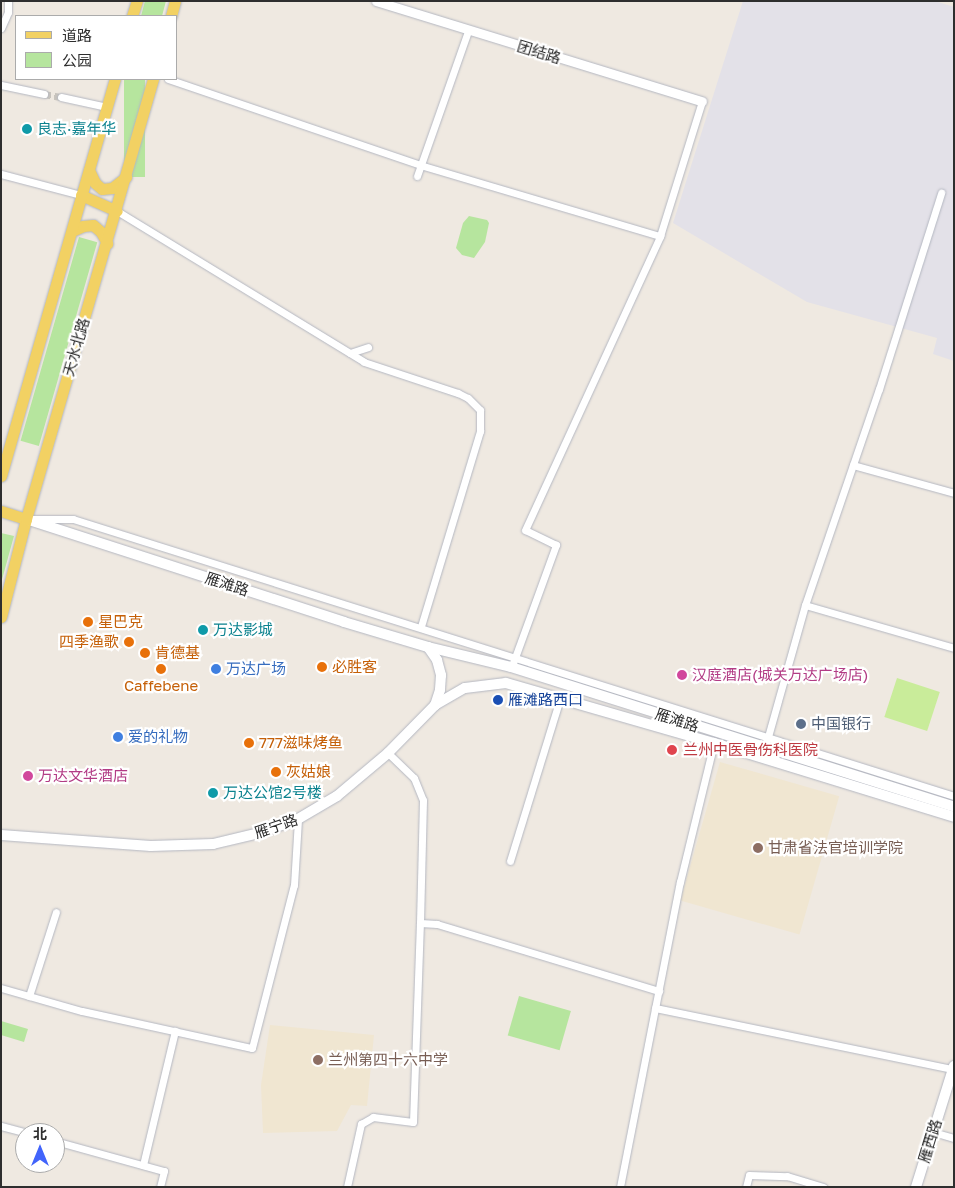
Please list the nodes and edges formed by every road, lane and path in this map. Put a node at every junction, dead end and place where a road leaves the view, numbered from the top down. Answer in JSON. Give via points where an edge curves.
{"nodes":[{"id":1,"x":8,"y":1,"type":"edge"},
{"id":2,"x":136,"y":1,"type":"edge"},
{"id":3,"x":175,"y":1,"type":"edge"},
{"id":4,"x":376,"y":1,"type":"edge"},
{"id":5,"x":132,"y":15,"type":"edge"},
{"id":6,"x":171,"y":15,"type":"edge"},
{"id":7,"x":1,"y":28,"type":"edge"},
{"id":8,"x":468,"y":31,"type":"junction"},
{"id":9,"x":115,"y":80,"type":"edge"},
{"id":10,"x":153,"y":80,"type":"edge"},
{"id":11,"x":171,"y":80,"type":"edge"},
{"id":12,"x":1,"y":85,"type":"edge"},
{"id":13,"x":44,"y":94,"type":"tunnel mouth"},
{"id":14,"x":61,"y":97,"type":"tunnel mouth"},
{"id":15,"x":702,"y":101,"type":"joint"},
{"id":16,"x":107,"y":107,"type":"junction"},
{"id":17,"x":420,"y":165,"type":"junction"},
{"id":18,"x":89,"y":170,"type":"junction"},
{"id":19,"x":1,"y":174,"type":"edge"},
{"id":20,"x":417,"y":176,"type":"dead end"},
{"id":21,"x":126,"y":177,"type":"junction"},
{"id":22,"x":941,"y":193,"type":"dead end"},
{"id":23,"x":81,"y":195,"type":"junction"},
{"id":24,"x":117,"y":211,"type":"junction"},
{"id":25,"x":72,"y":231,"type":"junction"},
{"id":26,"x":660,"y":236,"type":"junction"},
{"id":27,"x":107,"y":243,"type":"junction"},
{"id":28,"x":368,"y":347,"type":"dead end"},
{"id":29,"x":350,"y":353,"type":"junction"},
{"id":30,"x":853,"y":464,"type":"junction"},
{"id":31,"x":1,"y":476,"type":"edge"},
{"id":32,"x":954,"y":493,"type":"edge"},
{"id":33,"x":1,"y":511,"type":"edge"},
{"id":34,"x":26,"y":519,"type":"junction"},
{"id":35,"x":805,"y":605,"type":"junction"},
{"id":36,"x":1,"y":616,"type":"edge"},
{"id":37,"x":421,"y":627,"type":"junction"},
{"id":38,"x":428,"y":647,"type":"junction"},
{"id":39,"x":954,"y":648,"type":"edge"},
{"id":40,"x":513,"y":663,"type":"junction"},
{"id":41,"x":506,"y":682,"type":"joint"},
{"id":42,"x":560,"y":698,"type":"junction"},
{"id":43,"x":435,"y":705,"type":"junction"},
{"id":44,"x":714,"y":743,"type":"junction"},
{"id":45,"x":765,"y":748,"type":"junction"},
{"id":46,"x":388,"y":753,"type":"junction"},
{"id":47,"x":954,"y":796,"type":"edge"},
{"id":48,"x":954,"y":806,"type":"edge"},
{"id":49,"x":954,"y":817,"type":"edge"},
{"id":50,"x":298,"y":819,"type":"junction"},
{"id":51,"x":1,"y":835,"type":"edge"},
{"id":52,"x":510,"y":861,"type":"dead end"},
{"id":53,"x":56,"y":912,"type":"dead end"},
{"id":54,"x":420,"y":922,"type":"junction"},
{"id":55,"x":1,"y":988,"type":"edge"},
{"id":56,"x":659,"y":992,"type":"junction"},
{"id":57,"x":29,"y":996,"type":"junction"},
{"id":58,"x":655,"y":1008,"type":"junction"},
{"id":59,"x":175,"y":1031,"type":"junction"},
{"id":60,"x":953,"y":1068,"type":"edge"},
{"id":61,"x":1,"y":1126,"type":"edge"},
{"id":62,"x":15,"y":1130,"type":"edge"},
{"id":63,"x":933,"y":1132,"type":"junction"},
{"id":64,"x":954,"y":1138,"type":"edge"},
{"id":65,"x":65,"y":1144,"type":"edge"},
{"id":66,"x":143,"y":1165,"type":"junction"},
{"id":67,"x":160,"y":1187,"type":"edge"},
{"id":68,"x":347,"y":1187,"type":"edge"},
{"id":69,"x":620,"y":1187,"type":"edge"},
{"id":70,"x":746,"y":1187,"type":"edge"},
{"id":71,"x":823,"y":1187,"type":"edge"},
{"id":72,"x":916,"y":1187,"type":"edge"}],
"edges":[{"from":1,"to":7,"type":"street","via":[[8,12]]},
{"from":2,"to":5,"type":"main road"},
{"from":3,"to":6,"type":"main road"},
{"from":4,"to":8,"type":"street","name":"团结路"},
{"from":8,"to":15,"type":"street","name":"团结路"},
{"from":8,"to":17,"type":"street"},
{"from":9,"to":16,"type":"main road"},
{"from":10,"to":21,"type":"main road","name":"天水北路"},
{"from":11,"to":17,"type":"street"},
{"from":12,"to":13,"type":"street"},
{"from":14,"to":16,"type":"street"},
{"from":15,"to":26,"type":"street"},
{"from":16,"to":18,"type":"main road"},
{"from":17,"to":20,"type":"street"},
{"from":17,"to":26,"type":"street"},
{"from":18,"to":21,"type":"main road","via":[[102,189],[112,188]]},
{"from":18,"to":23,"type":"main road"},
{"from":19,"to":23,"type":"street"},
{"from":21,"to":24,"type":"main road","name":"天水北路"},
{"from":22,"to":30,"type":"street"},
{"from":23,"to":24,"type":"main road"},
{"from":23,"to":25,"type":"main road"},
{"from":24,"to":27,"type":"main road","name":"天水北路"},
{"from":24,"to":29,"type":"street"},
{"from":25,"to":27,"type":"main road","via":[[92,225]]},
{"from":25,"to":31,"type":"main road"},
{"from":26,"to":40,"type":"street","via":[[654,243],[526,530],[556,545]]},
{"from":27,"to":34,"type":"main road","name":"天水北路"},
{"from":28,"to":29,"type":"street"},
{"from":29,"to":37,"type":"street","via":[[364,362],[468,398],[480,410],[480,431]]},
{"from":30,"to":32,"type":"street"},
{"from":30,"to":35,"type":"street"},
{"from":33,"to":34,"type":"main road"},
{"from":34,"to":36,"type":"main road","name":"天水北路"},
{"from":34,"to":37,"type":"street","via":[[74,519]]},
{"from":34,"to":38,"type":"main road","name":"雁滩路"},
{"from":35,"to":39,"type":"street"},
{"from":35,"to":45,"type":"street"},
{"from":37,"to":40,"type":"street"},
{"from":38,"to":40,"type":"main road","name":"雁滩路"},
{"from":38,"to":43,"type":"main road","via":[[441,675]]},
{"from":40,"to":45,"type":"main road","name":"雁滩路"},
{"from":41,"to":42,"type":"main road","name":"雁滩路"},
{"from":41,"to":43,"type":"main road","name":"雁宁路","via":[[465,688]]},
{"from":42,"to":44,"type":"main road","name":"雁滩路"},
{"from":42,"to":52,"type":"street"},
{"from":43,"to":46,"type":"main road","name":"雁宁路"},
{"from":44,"to":45,"type":"main road","name":"雁滩路"},
{"from":44,"to":56,"type":"street","via":[[680,882]]},
{"from":45,"to":47,"type":"street"},
{"from":45,"to":48,"type":"main road","name":"雁滩路"},
{"from":45,"to":49,"type":"main road","name":"雁滩路"},
{"from":46,"to":50,"type":"main road","name":"雁宁路","via":[[337,796]]},
{"from":46,"to":54,"type":"street","via":[[414,778],[423,800]]},
{"from":50,"to":51,"type":"main road","name":"雁宁路","via":[[213,844],[151,846]]},
{"from":50,"to":59,"type":"street","via":[[294,885],[252,1048]]},
{"from":53,"to":57,"type":"street"},
{"from":54,"to":56,"type":"street","via":[[437,924]]},
{"from":54,"to":68,"type":"street","via":[[413,1122],[373,1117],[361,1124]]},
{"from":55,"to":57,"type":"street"},
{"from":56,"to":58,"type":"street"},
{"from":57,"to":59,"type":"street"},
{"from":58,"to":60,"type":"street"},
{"from":58,"to":69,"type":"street"},
{"from":59,"to":66,"type":"street"},
{"from":60,"to":63,"type":"main road","name":"雁西路"},
{"from":61,"to":62,"type":"street"},
{"from":63,"to":64,"type":"street"},
{"from":63,"to":72,"type":"main road","name":"雁西路"},
{"from":65,"to":66,"type":"street"},
{"from":66,"to":67,"type":"street","via":[[164,1171]]},
{"from":70,"to":71,"type":"street","via":[[749,1175],[787,1176]]}]}
